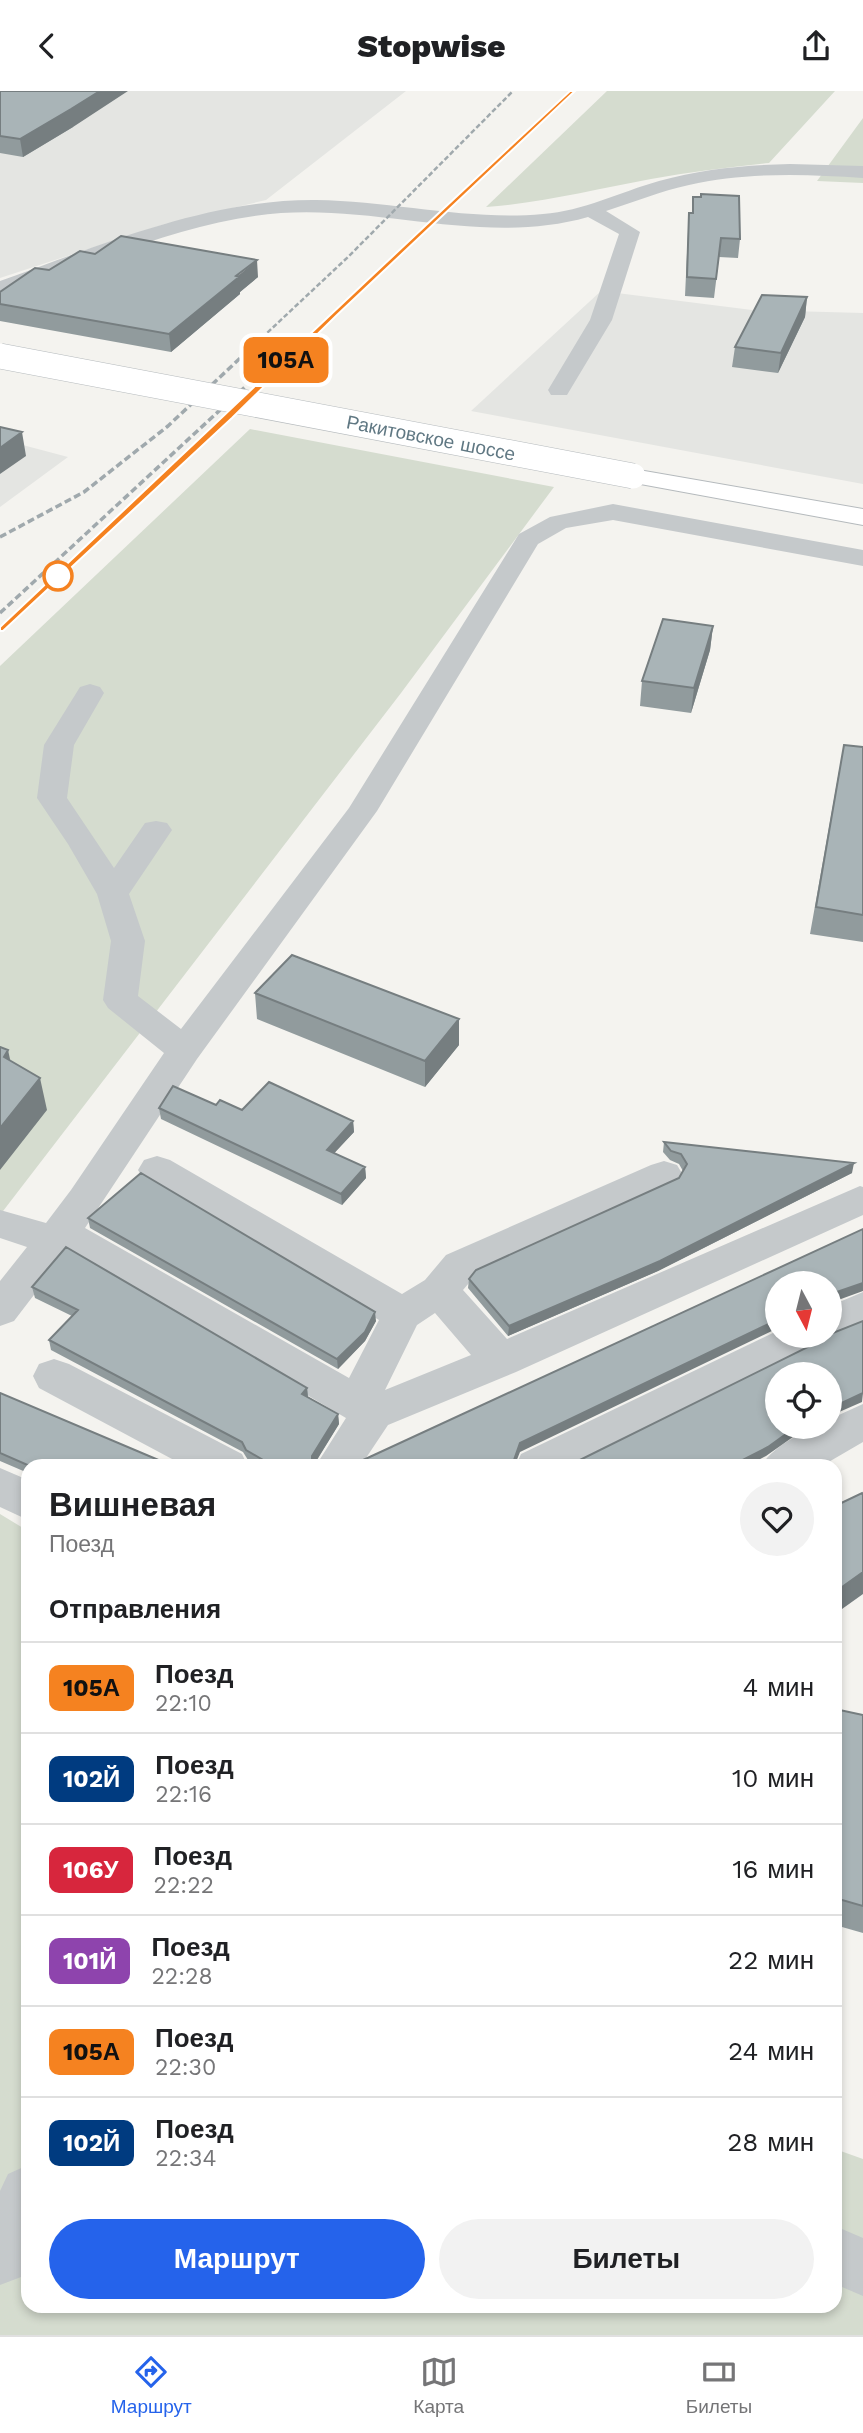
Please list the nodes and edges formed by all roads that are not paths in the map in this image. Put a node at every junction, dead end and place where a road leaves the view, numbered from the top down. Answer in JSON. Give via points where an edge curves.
{"nodes":[{"id":1,"x":863,"y":172,"type":"edge"},
{"id":2,"x":588,"y":209,"type":"junction"},
{"id":3,"x":0,"y":288,"type":"edge"},
{"id":4,"x":0,"y":356,"type":"edge"},
{"id":5,"x":559,"y":390,"type":"dead end"},
{"id":6,"x":863,"y":517,"type":"edge"},
{"id":7,"x":863,"y":558,"type":"edge"},
{"id":8,"x":90,"y":693,"type":"dead end"},
{"id":9,"x":156,"y":830,"type":"dead end"},
{"id":10,"x":113,"y":894,"type":"junction"},
{"id":11,"x":184,"y":1050,"type":"junction"},
{"id":12,"x":157,"y":1170,"type":"dead end"},
{"id":13,"x":664,"y":1175,"type":"dead end"},
{"id":14,"x":860,"y":1200,"type":"dead end"},
{"id":15,"x":0,"y":1224,"type":"edge"},
{"id":16,"x":57,"y":1236,"type":"junction"},
{"id":17,"x":439,"y":1291,"type":"junction"},
{"id":18,"x":863,"y":1308,"type":"edge"},
{"id":19,"x":0,"y":1310,"type":"edge"},
{"id":20,"x":402,"y":1314,"type":"junction"},
{"id":21,"x":842,"y":1318,"type":"edge"},
{"id":22,"x":779,"y":1348,"type":"edge"},
{"id":23,"x":501,"y":1360,"type":"junction"},
{"id":24,"x":54,"y":1376,"type":"dead end"},
{"id":25,"x":365,"y":1408,"type":"junction"},
{"id":26,"x":863,"y":1422,"type":"edge"},
{"id":27,"x":212,"y":1459,"type":"edge"},
{"id":28,"x":340,"y":1459,"type":"edge"},
{"id":29,"x":552,"y":1459,"type":"edge"},
{"id":30,"x":796,"y":1459,"type":"edge"},
{"id":31,"x":0,"y":1486,"type":"edge"},
{"id":32,"x":21,"y":1497,"type":"edge"},
{"id":33,"x":21,"y":2210,"type":"edge"},
{"id":34,"x":0,"y":2256,"type":"edge"},
{"id":35,"x":842,"y":2258,"type":"edge"},
{"id":36,"x":863,"y":2267,"type":"edge"}],
"edges":[{"from":1,"to":2,"type":"street","via":[[794,168],[716,173]]},
{"from":2,"to":3,"type":"street","via":[[551,220],[515,223],[315,206],[257,210],[188,226]]},
{"from":2,"to":5,"type":"street","via":[[630,232],[601,320]]},
{"from":4,"to":6,"type":"main road","name":"Ракитовское шоссе","bridge":true},
{"from":7,"to":11,"type":"street","via":[[613,512],[559,522],[528,539],[362,811]]},
{"from":8,"to":10,"type":"street","via":[[59,745],[52,797]]},
{"from":9,"to":10,"type":"street"},
{"from":10,"to":11,"type":"street","via":[[128,941],[120,1000]]},
{"from":11,"to":16,"type":"street"},
{"from":12,"to":20,"type":"street"},
{"from":13,"to":17,"type":"street","via":[[460,1266]]},
{"from":14,"to":23,"type":"street"},
{"from":15,"to":16,"type":"street"},
{"from":16,"to":19,"type":"street"},
{"from":16,"to":25,"type":"street"},
{"from":17,"to":20,"type":"street"},
{"from":17,"to":23,"type":"street"},
{"from":18,"to":21,"type":"street"},
{"from":20,"to":25,"type":"street"},
{"from":22,"to":29,"type":"street"},
{"from":23,"to":25,"type":"street"},
{"from":24,"to":27,"type":"street"},
{"from":25,"to":28,"type":"street"},
{"from":26,"to":30,"type":"street"},
{"from":31,"to":32,"type":"street"},
{"from":33,"to":34,"type":"street"},
{"from":35,"to":36,"type":"street"}]}
